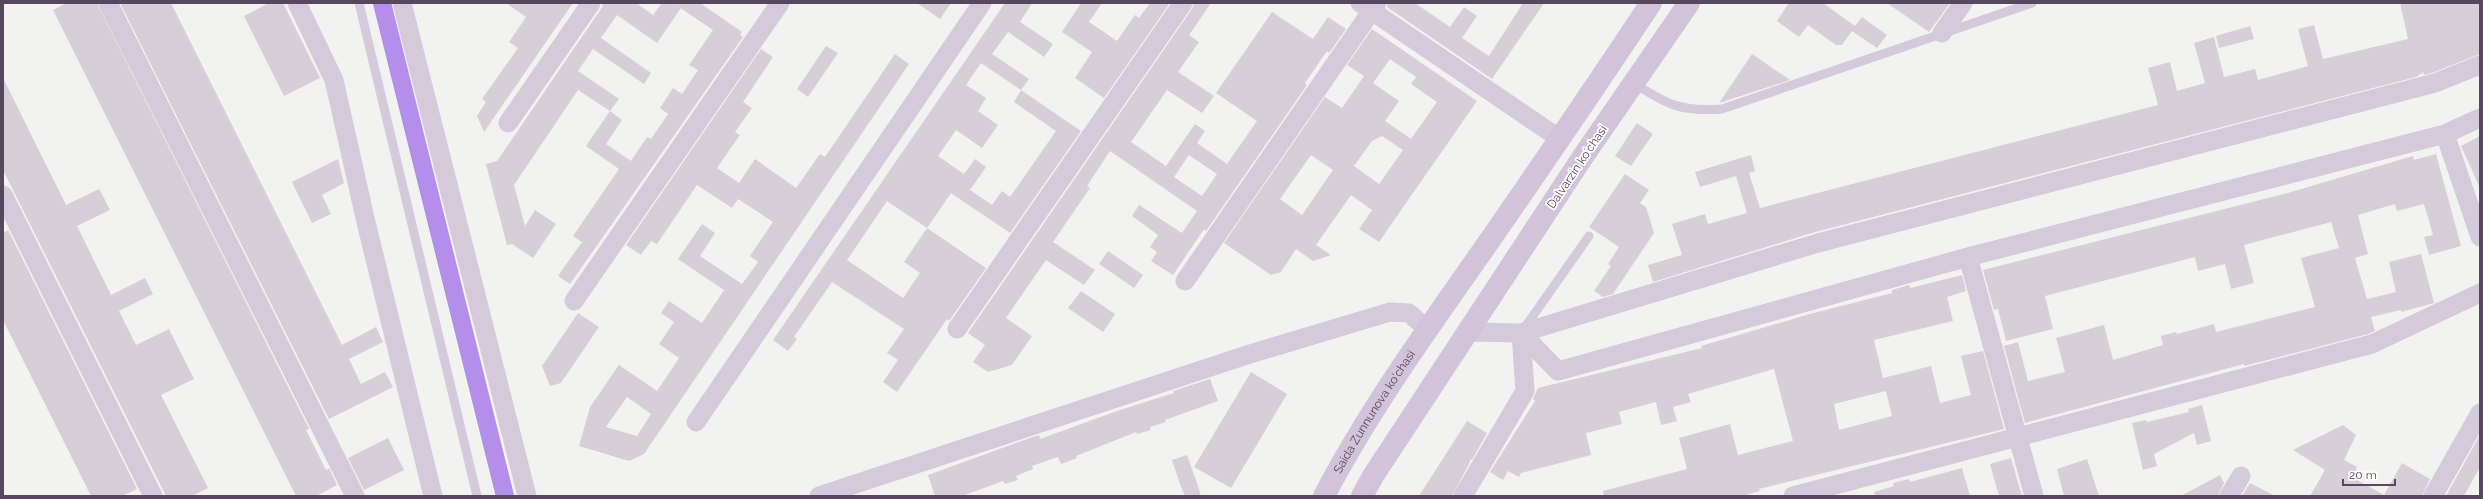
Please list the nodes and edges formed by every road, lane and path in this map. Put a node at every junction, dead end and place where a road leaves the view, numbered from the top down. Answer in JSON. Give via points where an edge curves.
{"nodes":[{"id":1,"x":108,"y":3,"type":"edge"},
{"id":2,"x":297,"y":3,"type":"edge"},
{"id":3,"x":359,"y":3,"type":"edge"},
{"id":4,"x":402,"y":3,"type":"edge"},
{"id":5,"x":591,"y":3,"type":"edge"},
{"id":6,"x":780,"y":3,"type":"edge"},
{"id":7,"x":982,"y":3,"type":"edge"},
{"id":8,"x":1183,"y":3,"type":"edge"},
{"id":9,"x":1651,"y":3,"type":"edge"},
{"id":10,"x":1689,"y":3,"type":"edge"},
{"id":11,"x":1963,"y":3,"type":"edge"},
{"id":12,"x":2032,"y":3,"type":"edge"},
{"id":13,"x":1369,"y":6,"type":"edge"},
{"id":14,"x":1942,"y":33,"type":"junction"},
{"id":15,"x":2480,"y":65,"type":"edge"},
{"id":16,"x":1634,"y":83,"type":"junction"},
{"id":17,"x":2480,"y":118,"type":"edge"},
{"id":18,"x":508,"y":123,"type":"dead end"},
{"id":19,"x":2445,"y":134,"type":"junction"},
{"id":20,"x":1560,"y":139,"type":"junction"},
{"id":21,"x":3,"y":195,"type":"edge"},
{"id":22,"x":1589,"y":236,"type":"dead end"},
{"id":23,"x":2480,"y":238,"type":"edge"},
{"id":24,"x":1968,"y":257,"type":"junction"},
{"id":25,"x":1185,"y":281,"type":"dead end"},
{"id":26,"x":2480,"y":293,"type":"edge"},
{"id":27,"x":574,"y":301,"type":"dead end"},
{"id":28,"x":957,"y":329,"type":"dead end"},
{"id":29,"x":1428,"y":329,"type":"junction"},
{"id":30,"x":1469,"y":332,"type":"junction"},
{"id":31,"x":1521,"y":333,"type":"junction"},
{"id":32,"x":2480,"y":413,"type":"edge"},
{"id":33,"x":696,"y":422,"type":"dead end"},
{"id":34,"x":2017,"y":436,"type":"junction"},
{"id":35,"x":1342,"y":462,"type":"junction"},
{"id":36,"x":1373,"y":476,"type":"junction"},
{"id":37,"x":2241,"y":476,"type":"dead end"},
{"id":38,"x":153,"y":496,"type":"edge"},
{"id":39,"x":355,"y":496,"type":"edge"},
{"id":40,"x":433,"y":496,"type":"edge"},
{"id":41,"x":477,"y":496,"type":"edge"},
{"id":42,"x":527,"y":496,"type":"edge"},
{"id":43,"x":819,"y":496,"type":"edge"},
{"id":44,"x":1324,"y":496,"type":"edge"},
{"id":45,"x":1362,"y":496,"type":"edge"},
{"id":46,"x":1463,"y":496,"type":"edge"},
{"id":47,"x":1793,"y":496,"type":"edge"},
{"id":48,"x":2034,"y":496,"type":"edge"},
{"id":49,"x":2229,"y":496,"type":"edge"},
{"id":50,"x":2433,"y":496,"type":"edge"}],
"edges":[{"from":1,"to":39,"type":"street"},
{"from":2,"to":40,"type":"street","via":[[334,80]]},
{"from":3,"to":41,"type":"lane"},
{"from":4,"to":42,"type":"street"},
{"from":5,"to":18,"type":"street"},
{"from":6,"to":27,"type":"street"},
{"from":7,"to":33,"type":"street"},
{"from":8,"to":28,"type":"street"},
{"from":9,"to":20,"type":"main road"},
{"from":10,"to":16,"type":"main road","name":"Dalvarzin koʻchasi"},
{"from":11,"to":14,"type":"street"},
{"from":12,"to":14,"type":"lane"},
{"from":13,"to":20,"type":"street"},
{"from":13,"to":25,"type":"street"},
{"from":14,"to":16,"type":"lane","via":[[1722,109],[1697,111],[1673,106]]},
{"from":15,"to":31,"type":"street","via":[[2436,83],[1818,243]]},
{"from":16,"to":30,"type":"main road","name":"Dalvarzin koʻchasi"},
{"from":17,"to":19,"type":"street"},
{"from":19,"to":23,"type":"street"},
{"from":19,"to":24,"type":"street"},
{"from":20,"to":29,"type":"main road"},
{"from":21,"to":38,"type":"street"},
{"from":22,"to":31,"type":"lane"},
{"from":24,"to":31,"type":"street","via":[[1558,370]]},
{"from":24,"to":34,"type":"street"},
{"from":26,"to":34,"type":"street","via":[[2372,344]]},
{"from":29,"to":35,"type":"main road","name":"Saida Zunnunova ko'chasi"},
{"from":29,"to":43,"type":"street","via":[[1409,313],[1390,312],[1250,354]]},
{"from":30,"to":31,"type":"street"},
{"from":30,"to":36,"type":"main road"},
{"from":31,"to":46,"type":"street","via":[[1525,391]]},
{"from":32,"to":50,"type":"street"},
{"from":34,"to":47,"type":"street"},
{"from":34,"to":48,"type":"street"},
{"from":35,"to":36,"type":"main road"},
{"from":35,"to":44,"type":"main road","name":"Saida Zunnunova ko'chasi"},
{"from":36,"to":45,"type":"main road"},
{"from":37,"to":49,"type":"street"}]}
